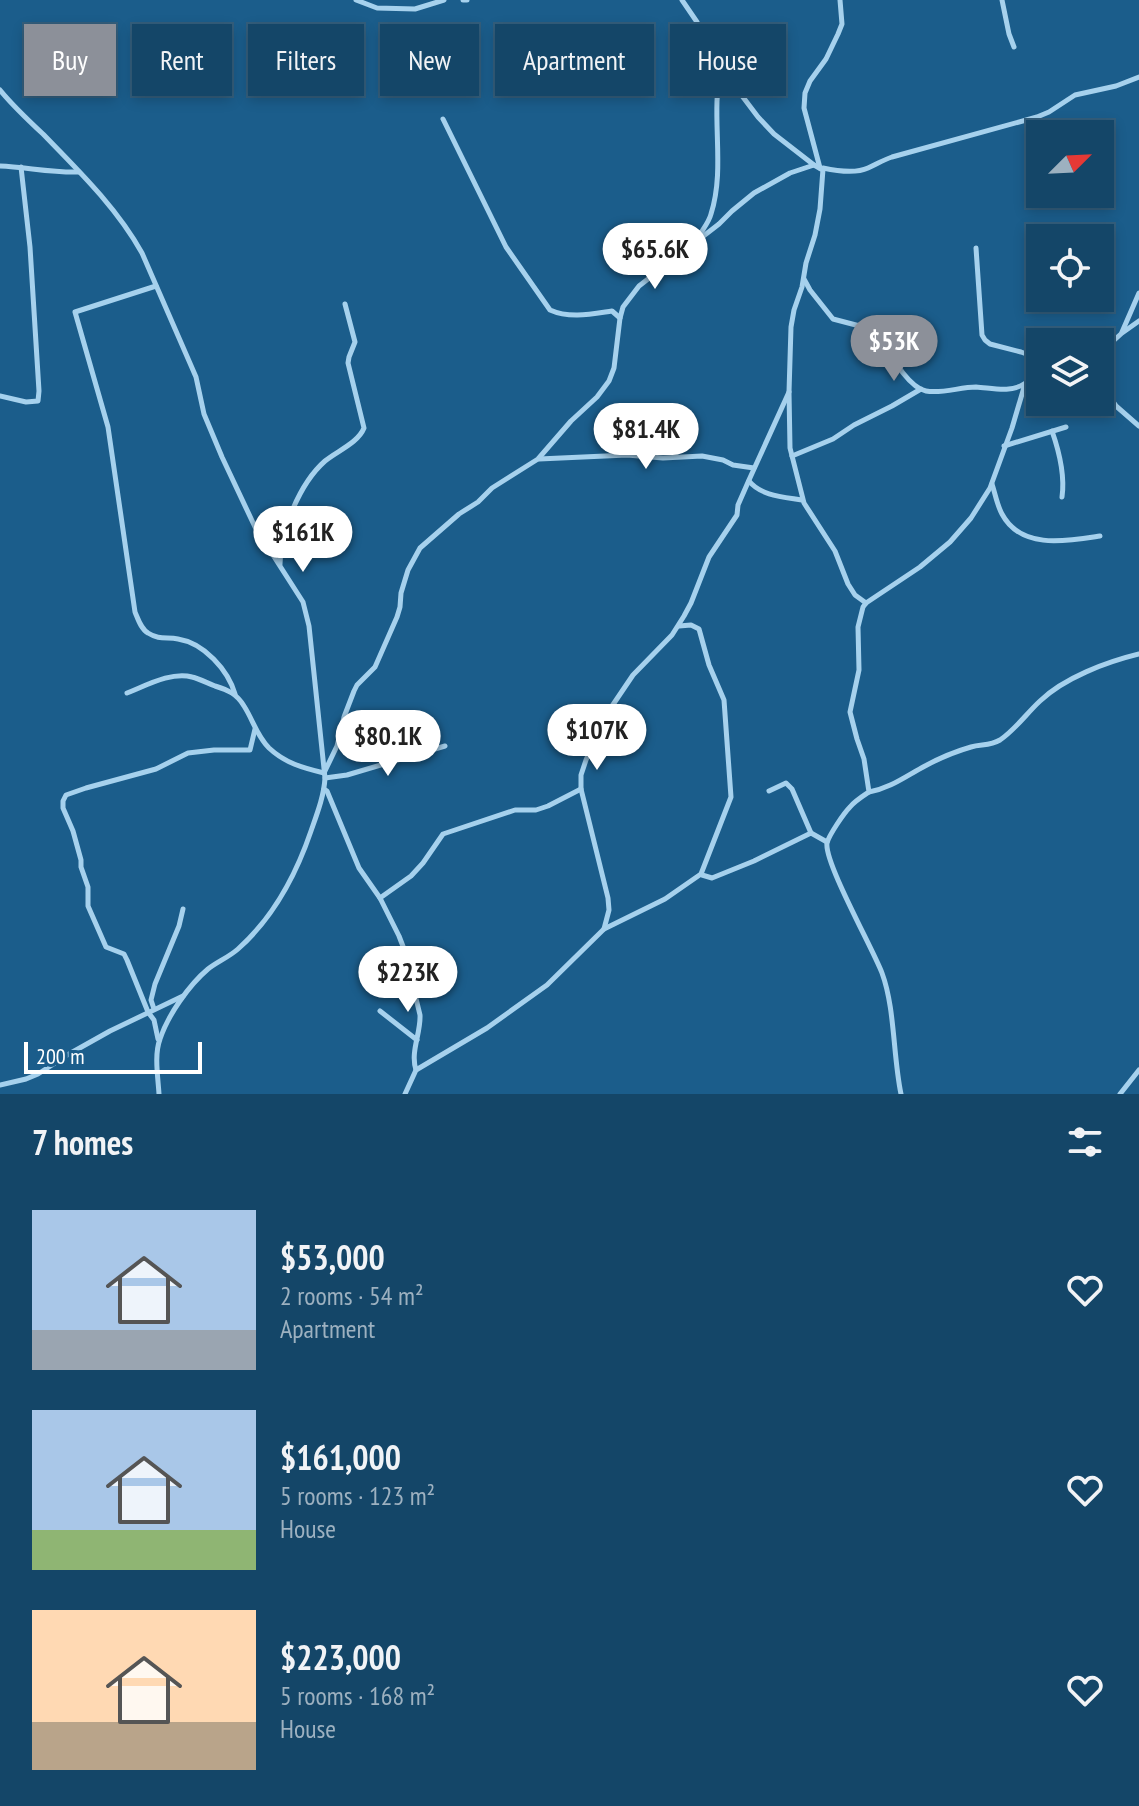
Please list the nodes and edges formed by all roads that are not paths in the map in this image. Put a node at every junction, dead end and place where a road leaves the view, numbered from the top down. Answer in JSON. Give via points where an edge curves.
{"nodes":[{"id":1,"x":356,"y":0,"type":"edge"},
{"id":2,"x":444,"y":0,"type":"edge"},
{"id":3,"x":682,"y":0,"type":"edge"},
{"id":4,"x":841,"y":0,"type":"edge"},
{"id":5,"x":1002,"y":0,"type":"edge"},
{"id":6,"x":698,"y":24,"type":"edge"},
{"id":7,"x":1014,"y":47,"type":"dead end"},
{"id":8,"x":1139,"y":77,"type":"edge"},
{"id":9,"x":0,"y":90,"type":"edge"},
{"id":10,"x":716,"y":96,"type":"edge"},
{"id":11,"x":742,"y":96,"type":"edge"},
{"id":12,"x":443,"y":119,"type":"dead end"},
{"id":13,"x":814,"y":165,"type":"junction"},
{"id":14,"x":0,"y":166,"type":"edge"},
{"id":15,"x":21,"y":167,"type":"junction"},
{"id":16,"x":822,"y":168,"type":"junction"},
{"id":17,"x":79,"y":172,"type":"junction"},
{"id":18,"x":697,"y":241,"type":"junction"},
{"id":19,"x":976,"y":248,"type":"dead end"},
{"id":20,"x":803,"y":279,"type":"junction"},
{"id":21,"x":156,"y":286,"type":"junction"},
{"id":22,"x":1139,"y":293,"type":"edge"},
{"id":23,"x":345,"y":304,"type":"dead end"},
{"id":24,"x":620,"y":318,"type":"junction"},
{"id":25,"x":1139,"y":321,"type":"edge"},
{"id":26,"x":1122,"y":333,"type":"junction"},
{"id":27,"x":1114,"y":340,"type":"edge"},
{"id":28,"x":1026,"y":354,"type":"edge"},
{"id":29,"x":1025,"y":384,"type":"joint"},
{"id":30,"x":921,"y":389,"type":"junction"},
{"id":31,"x":789,"y":392,"type":"junction"},
{"id":32,"x":0,"y":396,"type":"edge"},
{"id":33,"x":1114,"y":403,"type":"edge"},
{"id":34,"x":1139,"y":426,"type":"edge"},
{"id":35,"x":1066,"y":427,"type":"dead end"},
{"id":36,"x":1052,"y":431,"type":"junction"},
{"id":37,"x":1004,"y":446,"type":"junction"},
{"id":38,"x":792,"y":456,"type":"junction"},
{"id":39,"x":538,"y":459,"type":"junction"},
{"id":40,"x":754,"y":468,"type":"junction"},
{"id":41,"x":749,"y":480,"type":"junction"},
{"id":42,"x":991,"y":483,"type":"junction"},
{"id":43,"x":1062,"y":497,"type":"dead end"},
{"id":44,"x":802,"y":500,"type":"junction"},
{"id":45,"x":1100,"y":536,"type":"dead end"},
{"id":46,"x":280,"y":565,"type":"junction"},
{"id":47,"x":866,"y":603,"type":"junction"},
{"id":48,"x":678,"y":627,"type":"junction"},
{"id":49,"x":1139,"y":654,"type":"edge"},
{"id":50,"x":127,"y":693,"type":"dead end"},
{"id":51,"x":235,"y":694,"type":"junction"},
{"id":52,"x":255,"y":728,"type":"junction"},
{"id":53,"x":445,"y":746,"type":"dead end"},
{"id":54,"x":324,"y":775,"type":"junction"},
{"id":55,"x":324,"y":789,"type":"junction"},
{"id":56,"x":581,"y":789,"type":"junction"},
{"id":57,"x":769,"y":791,"type":"dead end"},
{"id":58,"x":869,"y":792,"type":"junction"},
{"id":59,"x":811,"y":833,"type":"junction"},
{"id":60,"x":827,"y":842,"type":"junction"},
{"id":61,"x":701,"y":874,"type":"junction"},
{"id":62,"x":380,"y":898,"type":"junction"},
{"id":63,"x":183,"y":909,"type":"dead end"},
{"id":64,"x":604,"y":929,"type":"junction"},
{"id":65,"x":184,"y":995,"type":"junction"},
{"id":66,"x":151,"y":1011,"type":"junction"},
{"id":67,"x":380,"y":1011,"type":"dead end"},
{"id":68,"x":417,"y":1040,"type":"junction"},
{"id":69,"x":159,"y":1042,"type":"junction"},
{"id":70,"x":416,"y":1070,"type":"junction"},
{"id":71,"x":1139,"y":1070,"type":"edge"},
{"id":72,"x":0,"y":1085,"type":"edge"},
{"id":73,"x":159,"y":1094,"type":"edge"},
{"id":74,"x":405,"y":1094,"type":"edge"},
{"id":75,"x":901,"y":1094,"type":"edge"},
{"id":76,"x":1120,"y":1094,"type":"edge"}],
"edges":[{"from":1,"to":2,"type":"street","via":[[391,9],[423,8]]},
{"from":3,"to":6,"type":"street"},
{"from":4,"to":16,"type":"street","via":[[842,24],[805,93],[804,108]]},
{"from":5,"to":7,"type":"street"},
{"from":8,"to":16,"type":"street","via":[[1075,95],[1037,117],[881,160],[868,169]]},
{"from":9,"to":17,"type":"street"},
{"from":10,"to":18,"type":"street","via":[[715,195]]},
{"from":11,"to":13,"type":"street","via":[[774,134]]},
{"from":12,"to":24,"type":"street","via":[[506,247],[550,310],[573,316],[612,311]]},
{"from":13,"to":16,"type":"street"},
{"from":13,"to":18,"type":"street","via":[[754,193]]},
{"from":14,"to":15,"type":"street"},
{"from":15,"to":17,"type":"street"},
{"from":15,"to":32,"type":"street","via":[[39,391],[38,401],[32,402]]},
{"from":16,"to":20,"type":"street","via":[[820,209]]},
{"from":17,"to":21,"type":"street","via":[[134,240]]},
{"from":18,"to":24,"type":"street","via":[[639,286]]},
{"from":19,"to":28,"type":"street","via":[[982,335],[990,344]]},
{"from":20,"to":30,"type":"street","via":[[833,319],[875,330],[900,369]]},
{"from":20,"to":31,"type":"street","via":[[791,327]]},
{"from":21,"to":46,"type":"street","via":[[196,377],[222,457],[255,527]]},
{"from":21,"to":51,"type":"street","via":[[75,312],[108,427],[135,612],[144,631],[201,647]]},
{"from":22,"to":26,"type":"street"},
{"from":23,"to":46,"type":"street","via":[[355,342],[348,363],[364,428],[316,470],[300,494],[285,532]]},
{"from":24,"to":39,"type":"street","via":[[609,381]]},
{"from":25,"to":26,"type":"street"},
{"from":26,"to":27,"type":"street"},
{"from":29,"to":30,"type":"street","via":[[1012,390]]},
{"from":29,"to":37,"type":"street"},
{"from":30,"to":38,"type":"street"},
{"from":31,"to":38,"type":"street"},
{"from":31,"to":40,"type":"street"},
{"from":33,"to":34,"type":"street"},
{"from":35,"to":36,"type":"street"},
{"from":36,"to":37,"type":"street"},
{"from":36,"to":43,"type":"street"},
{"from":37,"to":42,"type":"street"},
{"from":38,"to":44,"type":"street"},
{"from":39,"to":40,"type":"street","via":[[702,456]]},
{"from":39,"to":54,"type":"street","via":[[492,488],[420,548],[408,570],[397,617],[375,667],[354,691]]},
{"from":40,"to":41,"type":"street"},
{"from":41,"to":44,"type":"street","via":[[772,495]]},
{"from":41,"to":48,"type":"street","via":[[737,515],[709,557]]},
{"from":42,"to":45,"type":"street","via":[[1001,514],[1032,539]]},
{"from":42,"to":47,"type":"street","via":[[950,542]]},
{"from":44,"to":47,"type":"street","via":[[835,551],[848,584]]},
{"from":46,"to":54,"type":"street","via":[[303,602],[309,626]]},
{"from":47,"to":58,"type":"street","via":[[858,627],[859,670],[850,712]]},
{"from":48,"to":56,"type":"street","via":[[633,675],[606,715],[581,775]]},
{"from":48,"to":61,"type":"street","via":[[699,629],[724,700],[731,797]]},
{"from":49,"to":58,"type":"street","via":[[1100,665],[1051,692],[994,743],[962,750]]},
{"from":50,"to":51,"type":"street","via":[[191,676]]},
{"from":51,"to":52,"type":"street"},
{"from":52,"to":54,"type":"street","via":[[281,758]]},
{"from":52,"to":66,"type":"street","via":[[250,750],[188,753],[156,769],[66,795],[63,801],[95,923],[106,947],[124,954]]},
{"from":53,"to":54,"type":"street","via":[[347,775]]},
{"from":54,"to":55,"type":"street"},
{"from":55,"to":62,"type":"street","via":[[359,868]]},
{"from":55,"to":65,"type":"street","via":[[302,856],[273,910],[254,934]]},
{"from":56,"to":62,"type":"street","via":[[536,810],[515,810],[443,834],[411,876]]},
{"from":56,"to":64,"type":"street","via":[[608,898]]},
{"from":57,"to":59,"type":"street","via":[[786,783]]},
{"from":58,"to":60,"type":"street","via":[[850,806]]},
{"from":59,"to":60,"type":"street"},
{"from":59,"to":61,"type":"street","via":[[712,878]]},
{"from":60,"to":75,"type":"street","via":[[828,855],[883,974]]},
{"from":61,"to":64,"type":"street"},
{"from":62,"to":68,"type":"street","via":[[404,949],[420,1015]]},
{"from":63,"to":66,"type":"street","via":[[155,984]]},
{"from":64,"to":70,"type":"street","via":[[547,985]]},
{"from":65,"to":66,"type":"street"},
{"from":65,"to":69,"type":"street"},
{"from":66,"to":69,"type":"street"},
{"from":66,"to":72,"type":"street","via":[[38,1074]]},
{"from":67,"to":68,"type":"street"},
{"from":68,"to":70,"type":"street"},
{"from":69,"to":73,"type":"street"},
{"from":70,"to":74,"type":"street"},
{"from":71,"to":76,"type":"street"}]}
